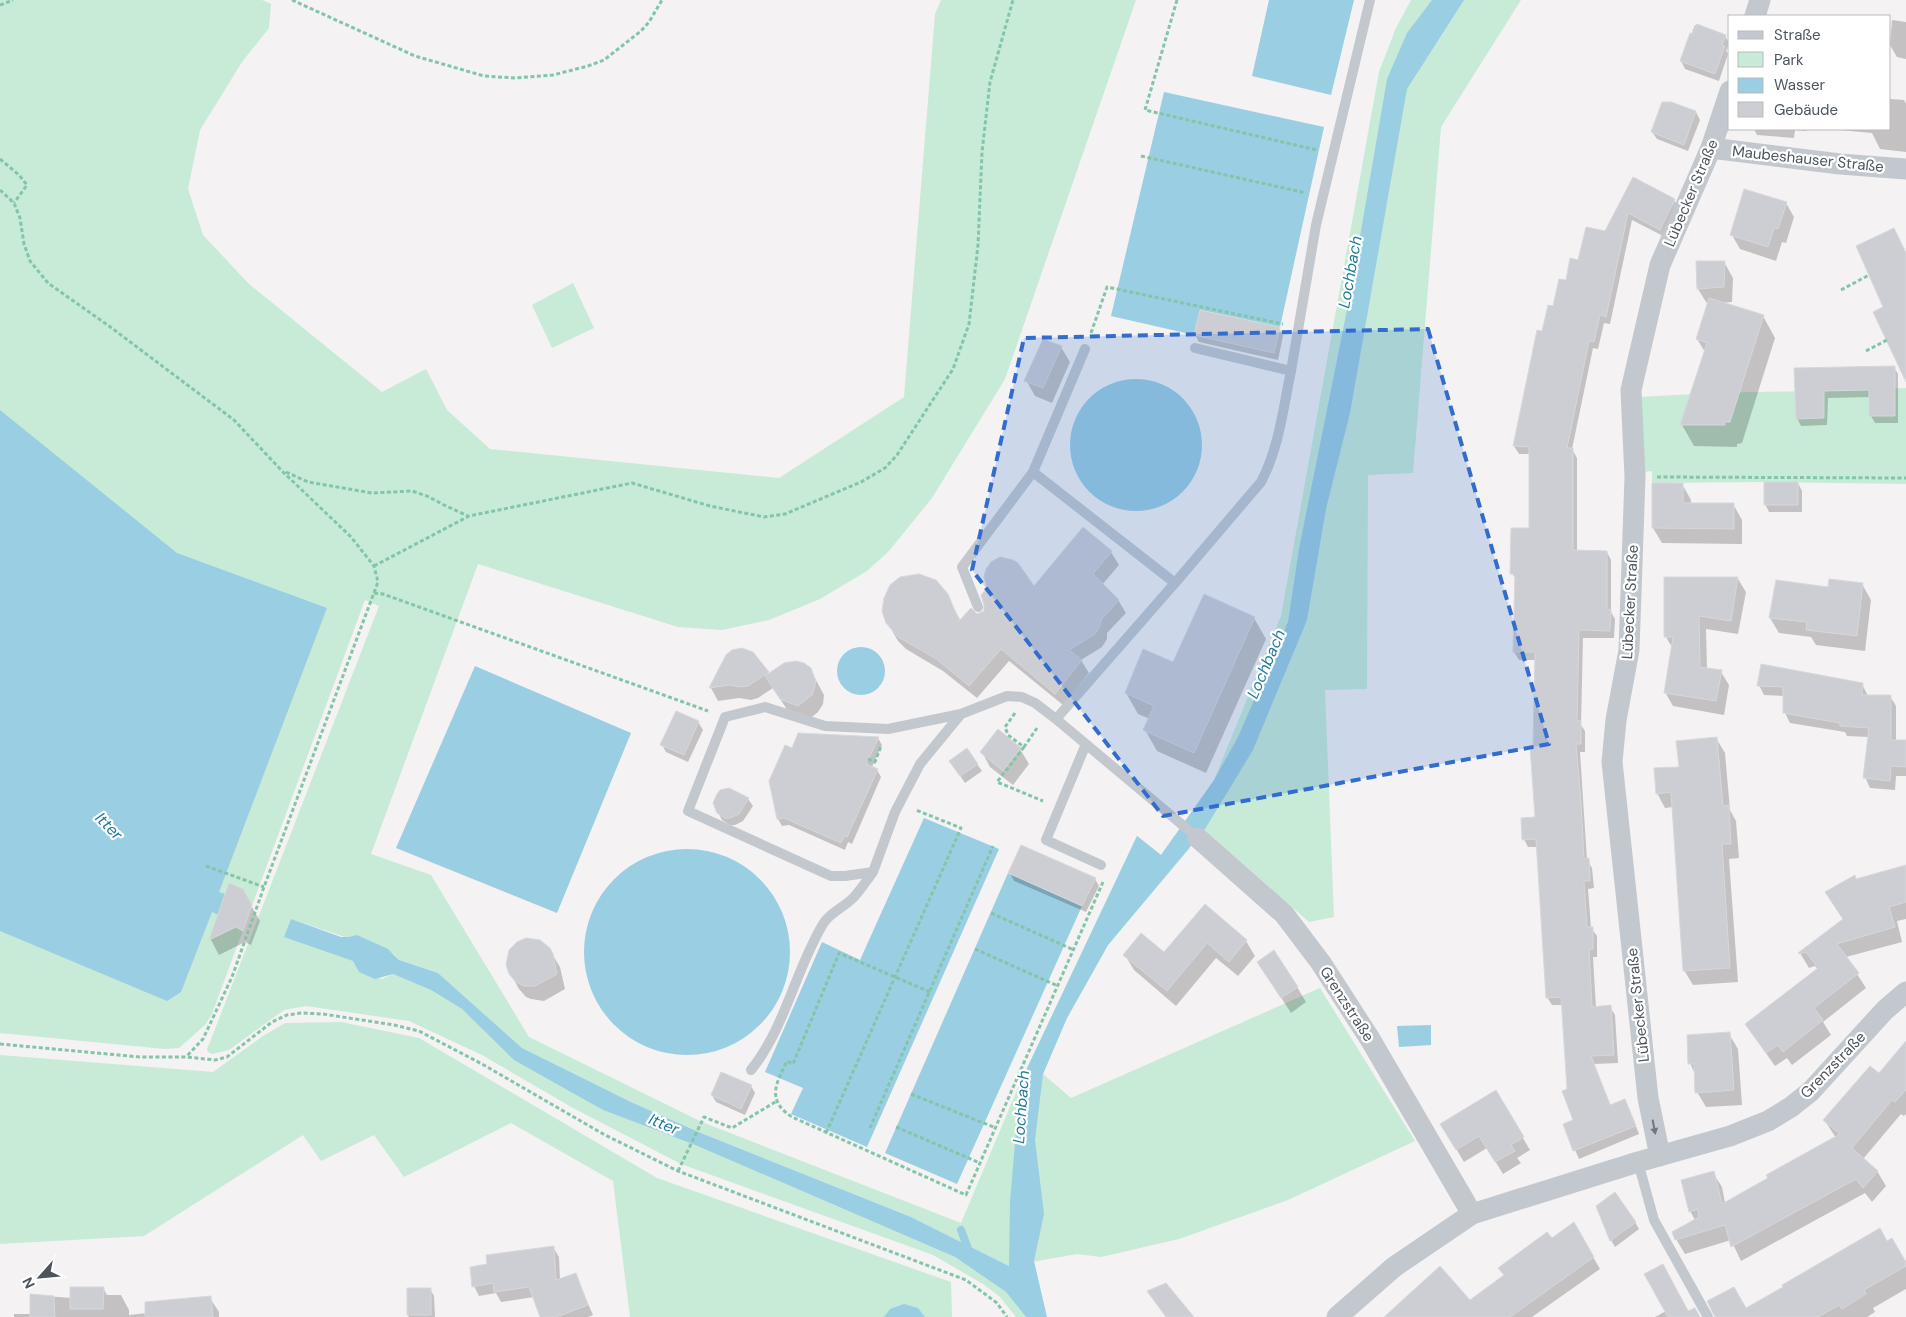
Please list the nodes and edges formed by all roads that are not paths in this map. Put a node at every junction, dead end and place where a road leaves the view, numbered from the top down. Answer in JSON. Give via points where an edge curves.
{"nodes":[{"id":1,"x":1370,"y":0,"type":"edge"},
{"id":2,"x":1760,"y":0,"type":"edge"},
{"id":3,"x":1754,"y":15,"type":"edge"},
{"id":4,"x":1728,"y":97,"type":"edge"},
{"id":5,"x":1711,"y":148,"type":"junction"},
{"id":6,"x":1906,"y":169,"type":"edge"},
{"id":7,"x":1195,"y":348,"type":"dead end"},
{"id":8,"x":1085,"y":349,"type":"road end"},
{"id":9,"x":1291,"y":371,"type":"junction"},
{"id":10,"x":1033,"y":472,"type":"junction"},
{"id":11,"x":1175,"y":583,"type":"junction"},
{"id":12,"x":978,"y":607,"type":"dead end"},
{"id":13,"x":961,"y":714,"type":"junction"},
{"id":14,"x":1052,"y":716,"type":"junction"},
{"id":15,"x":1086,"y":744,"type":"junction"},
{"id":16,"x":1190,"y":831,"type":"joint"},
{"id":17,"x":1101,"y":865,"type":"road end"},
{"id":18,"x":873,"y":872,"type":"junction"},
{"id":19,"x":1906,"y":992,"type":"edge"},
{"id":20,"x":751,"y":1070,"type":"dead end"},
{"id":21,"x":1660,"y":1156,"type":"junction"},
{"id":22,"x":1638,"y":1162,"type":"junction"},
{"id":23,"x":1472,"y":1214,"type":"junction"},
{"id":24,"x":1337,"y":1317,"type":"edge"},
{"id":25,"x":1708,"y":1317,"type":"edge"}],
"edges":[{"from":1,"to":9,"type":"lane","via":[[1316,225]]},
{"from":2,"to":3,"type":"street"},
{"from":4,"to":5,"type":"street","name":"Lübecker Straße"},
{"from":5,"to":6,"type":"street","name":"Maubeshauser Straße"},
{"from":5,"to":21,"type":"street","name":"Lübecker Straße","one_way":true,"via":[[1654,284],[1631,390],[1635,477],[1629,650],[1612,762],[1648,1098]]},
{"from":7,"to":9,"type":"lane"},
{"from":8,"to":10,"type":"lane"},
{"from":9,"to":11,"type":"lane","via":[[1276,443],[1261,482]]},
{"from":10,"to":11,"type":"lane"},
{"from":10,"to":12,"type":"lane","via":[[962,567]]},
{"from":11,"to":14,"type":"lane"},
{"from":13,"to":14,"type":"lane","via":[[1007,696],[1026,698]]},
{"from":13,"to":18,"type":"lane","via":[[920,764],[899,804]]},
{"from":13,"to":18,"type":"lane","via":[[888,729],[825,726],[765,707],[725,718],[688,811],[830,876]]},
{"from":14,"to":15,"type":"lane"},
{"from":15,"to":16,"type":"lane"},
{"from":15,"to":17,"type":"lane","via":[[1046,840]]},
{"from":16,"to":23,"type":"street","name":"Grenzstraße","via":[[1284,914],[1370,1039]]},
{"from":18,"to":20,"type":"lane","via":[[854,898],[824,922],[810,946],[770,1041]]},
{"from":19,"to":21,"type":"street","name":"Grenzstraße","via":[[1885,1010],[1811,1091],[1791,1107],[1768,1121],[1730,1136]]},
{"from":21,"to":22,"type":"street","name":"Grenzstraße"},
{"from":22,"to":23,"type":"street","name":"Grenzstraße"},
{"from":22,"to":25,"type":"lane","via":[[1654,1220]]},
{"from":23,"to":24,"type":"street","name":"Grenzstraße","via":[[1394,1267]]}]}
